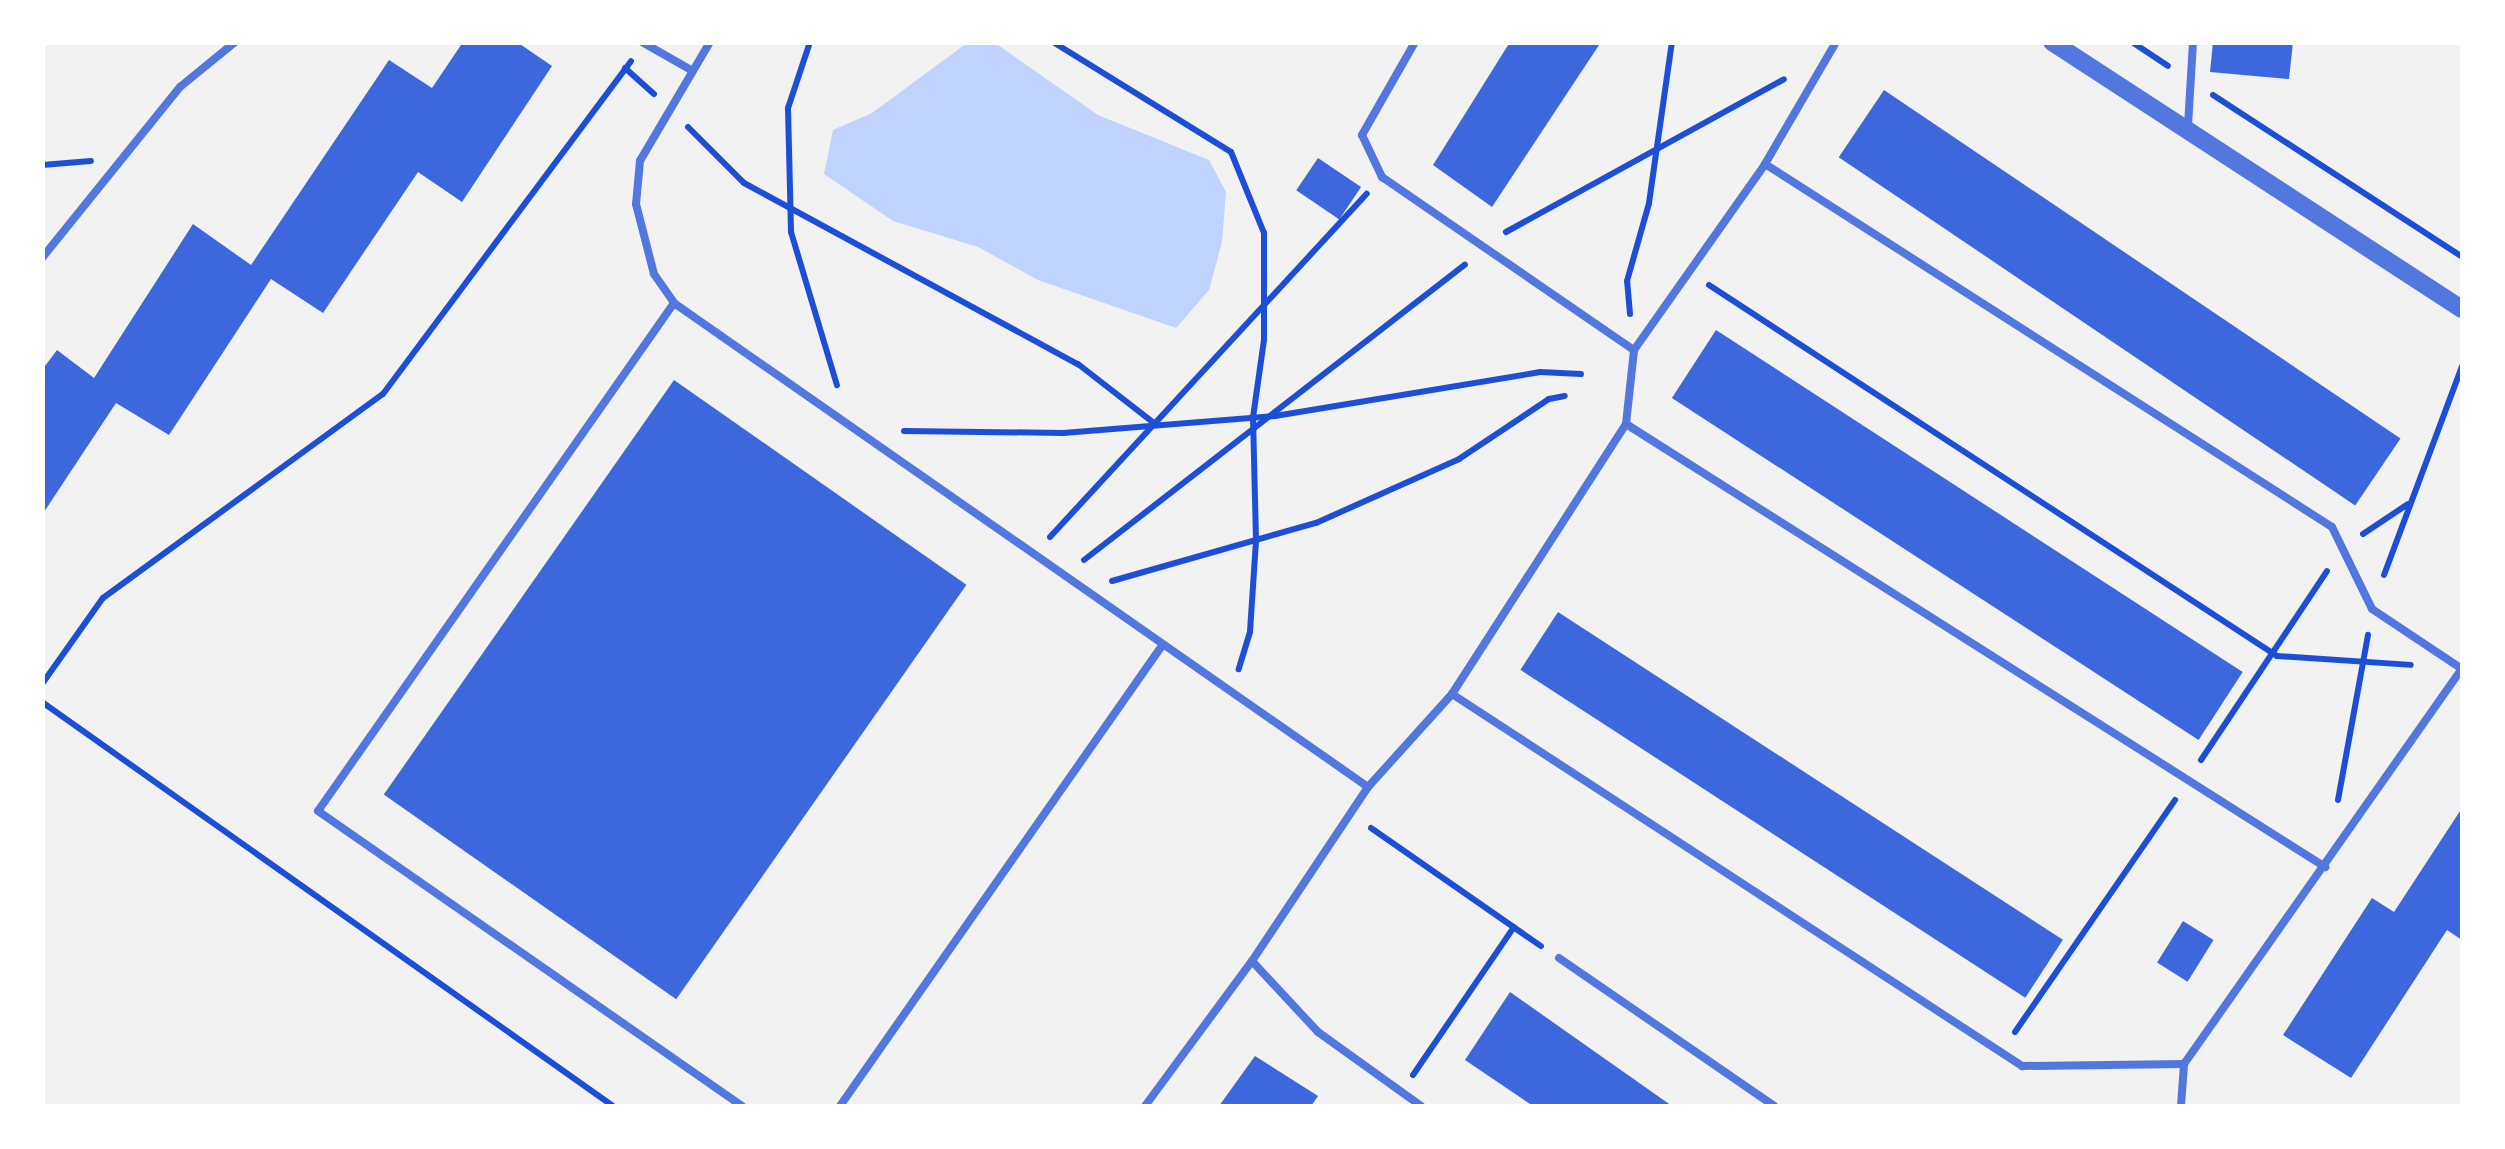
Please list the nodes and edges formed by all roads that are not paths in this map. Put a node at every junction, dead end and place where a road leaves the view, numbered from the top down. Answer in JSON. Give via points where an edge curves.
{"nodes":[{"id":1,"x":235,"y":42,"type":"edge"},
{"id":2,"x":710,"y":42,"type":"edge"},
{"id":3,"x":1415,"y":42,"type":"edge"},
{"id":4,"x":1836,"y":42,"type":"edge"},
{"id":5,"x":2052,"y":42,"type":"edge"},
{"id":6,"x":2193,"y":42,"type":"edge"},
{"id":7,"x":643,"y":43,"type":"edge"},
{"id":8,"x":692,"y":70,"type":"junction"},
{"id":9,"x":2188,"y":126,"type":"junction"},
{"id":10,"x":1765,"y":164,"type":"junction"},
{"id":11,"x":42,"y":258,"type":"edge"},
{"id":12,"x":674,"y":303,"type":"junction"},
{"id":13,"x":2462,"y":309,"type":"edge"},
{"id":14,"x":1634,"y":350,"type":"junction"},
{"id":15,"x":1626,"y":424,"type":"junction"},
{"id":16,"x":1161,"y":646,"type":"junction"},
{"id":17,"x":2462,"y":668,"type":"edge"},
{"id":18,"x":1452,"y":694,"type":"junction"},
{"id":19,"x":1368,"y":787,"type":"junction"},
{"id":20,"x":2325,"y":867,"type":"junction"},
{"id":21,"x":1559,"y":958,"type":"road end"},
{"id":22,"x":1252,"y":961,"type":"junction"},
{"id":23,"x":2184,"y":1064,"type":"junction"},
{"id":24,"x":742,"y":1106,"type":"edge"},
{"id":25,"x":840,"y":1106,"type":"edge"},
{"id":26,"x":1145,"y":1106,"type":"edge"},
{"id":27,"x":1421,"y":1106,"type":"edge"},
{"id":28,"x":1774,"y":1106,"type":"edge"},
{"id":29,"x":2181,"y":1106,"type":"edge"}],
"edges":[{"from":1,"to":11,"type":"lane","via":[[180,87]]},
{"from":2,"to":8,"type":"lane"},
{"from":3,"to":14,"type":"lane","via":[[1362,135],[1382,178]]},
{"from":4,"to":10,"type":"lane"},
{"from":5,"to":9,"type":"street"},
{"from":6,"to":9,"type":"lane"},
{"from":7,"to":8,"type":"lane"},
{"from":8,"to":12,"type":"lane","via":[[640,161],[636,204],[642,244]]},
{"from":9,"to":13,"type":"street"},
{"from":10,"to":14,"type":"lane"},
{"from":10,"to":17,"type":"lane","via":[[2332,528],[2372,609]]},
{"from":12,"to":16,"type":"lane"},
{"from":12,"to":24,"type":"lane","via":[[318,811]]},
{"from":14,"to":15,"type":"lane"},
{"from":15,"to":18,"type":"lane"},
{"from":15,"to":20,"type":"lane"},
{"from":16,"to":19,"type":"lane"},
{"from":16,"to":25,"type":"lane"},
{"from":17,"to":20,"type":"lane"},
{"from":18,"to":19,"type":"lane"},
{"from":18,"to":23,"type":"lane","via":[[2022,1066]]},
{"from":19,"to":22,"type":"lane"},
{"from":20,"to":23,"type":"lane"},
{"from":21,"to":28,"type":"lane"},
{"from":22,"to":26,"type":"lane"},
{"from":22,"to":27,"type":"lane","via":[[1318,1032]]},
{"from":23,"to":29,"type":"lane"}]}
